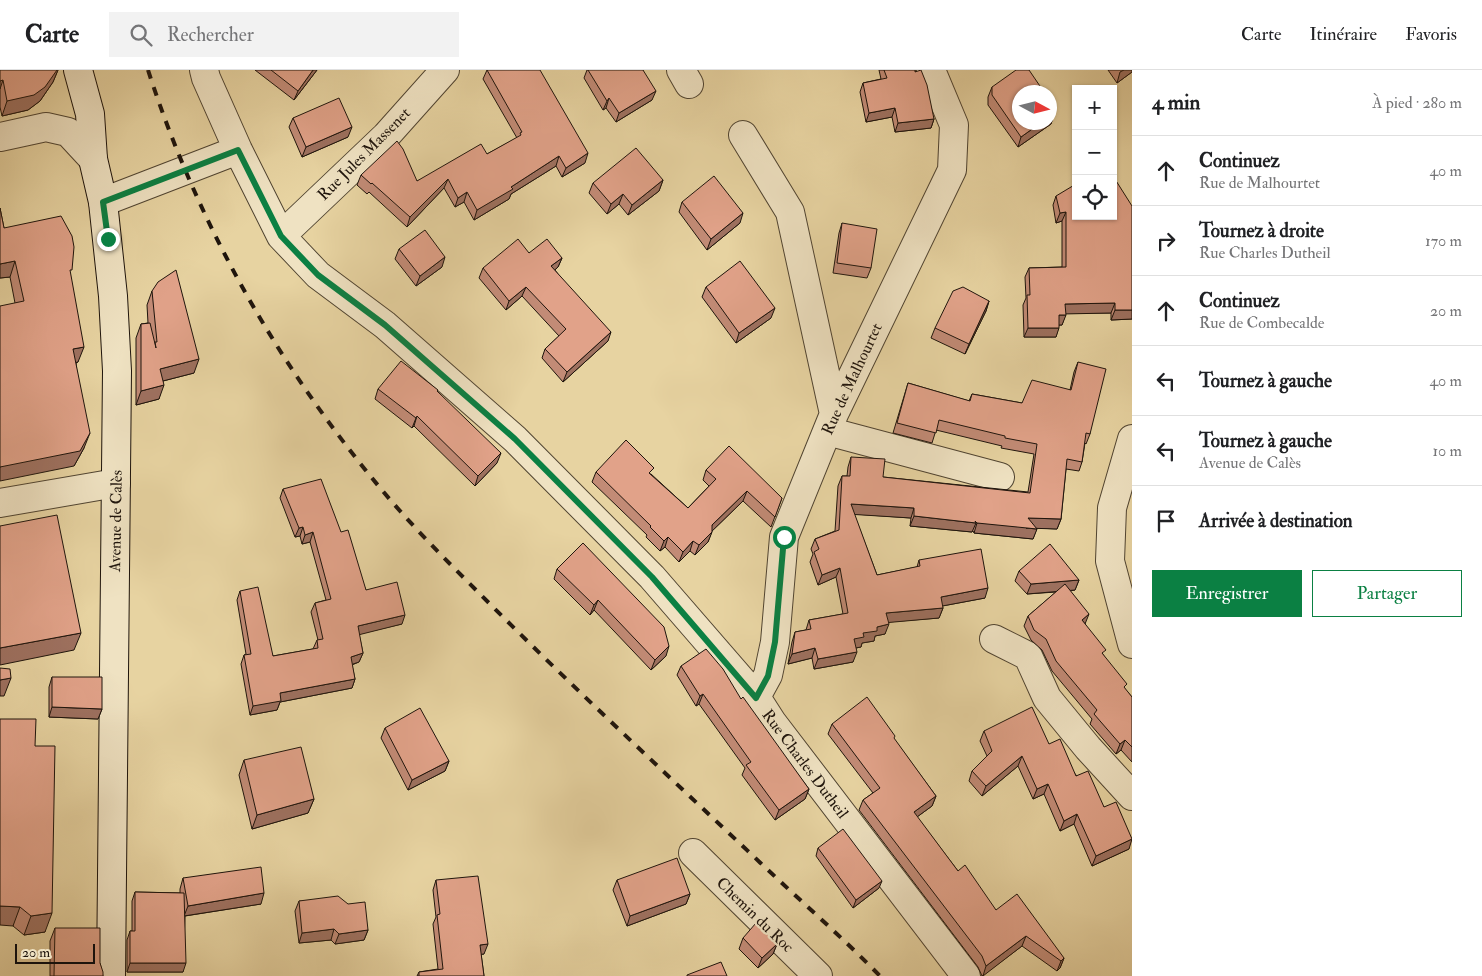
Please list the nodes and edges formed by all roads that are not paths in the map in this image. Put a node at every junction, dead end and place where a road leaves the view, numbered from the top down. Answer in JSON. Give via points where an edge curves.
{"nodes":[{"id":1,"x":78,"y":70,"type":"edge"},
{"id":2,"x":204,"y":70,"type":"edge"},
{"id":3,"x":445,"y":70,"type":"edge"},
{"id":4,"x":931,"y":70,"type":"edge"},
{"id":5,"x":743,"y":135,"type":"dead end"},
{"id":6,"x":0,"y":137,"type":"edge"},
{"id":7,"x":238,"y":150,"type":"junction"},
{"id":8,"x":93,"y":159,"type":"junction"},
{"id":9,"x":103,"y":202,"type":"junction"},
{"id":10,"x":281,"y":236,"type":"junction"},
{"id":11,"x":831,"y":423,"type":"junction"},
{"id":12,"x":1132,"y":439,"type":"edge"},
{"id":13,"x":1000,"y":477,"type":"dead end"},
{"id":14,"x":116,"y":483,"type":"junction"},
{"id":15,"x":0,"y":503,"type":"edge"},
{"id":16,"x":994,"y":639,"type":"dead end"},
{"id":17,"x":1132,"y":644,"type":"edge"},
{"id":18,"x":756,"y":698,"type":"junction"},
{"id":19,"x":1132,"y":796,"type":"edge"},
{"id":20,"x":692,"y":853,"type":"dead end"},
{"id":21,"x":110,"y":976,"type":"edge"},
{"id":22,"x":818,"y":976,"type":"edge"},
{"id":23,"x":966,"y":976,"type":"edge"}],
"edges":[{"from":1,"to":8,"type":"street","name":"Avenue de Calès","via":[[90,114]]},
{"from":2,"to":7,"type":"street","name":"Rue Charles Dutheil"},
{"from":3,"to":10,"type":"street","name":"Rue Jules Massenet","via":[[386,136]]},
{"from":4,"to":11,"type":"street","name":"Rue de Malhourtet","via":[[954,125],[952,170]]},
{"from":5,"to":11,"type":"street","via":[[790,212]]},
{"from":6,"to":8,"type":"street","via":[[46,127],[68,132]]},
{"from":7,"to":9,"type":"street"},
{"from":7,"to":10,"type":"street","name":"Rue Charles Dutheil"},
{"from":8,"to":9,"type":"street","name":"Avenue de Calès"},
{"from":9,"to":14,"type":"street","name":"Avenue de Calès","via":[[117,362]]},
{"from":10,"to":18,"type":"street","name":"Rue Charles Dutheil","via":[[318,275],[385,325],[515,439],[652,577]]},
{"from":11,"to":13,"type":"street"},
{"from":11,"to":18,"type":"street","name":"Rue de Malhourtet","via":[[784,537],[775,642],[768,676]]},
{"from":12,"to":17,"type":"street","via":[[1112,508],[1110,561]]},
{"from":14,"to":15,"type":"street"},
{"from":14,"to":21,"type":"street","name":"Avenue de Calès"},
{"from":16,"to":19,"type":"street","via":[[1028,656],[1047,698]]},
{"from":18,"to":23,"type":"street","name":"Rue Charles Dutheil"},
{"from":20,"to":22,"type":"street","name":"Chemin du Roc"}]}
